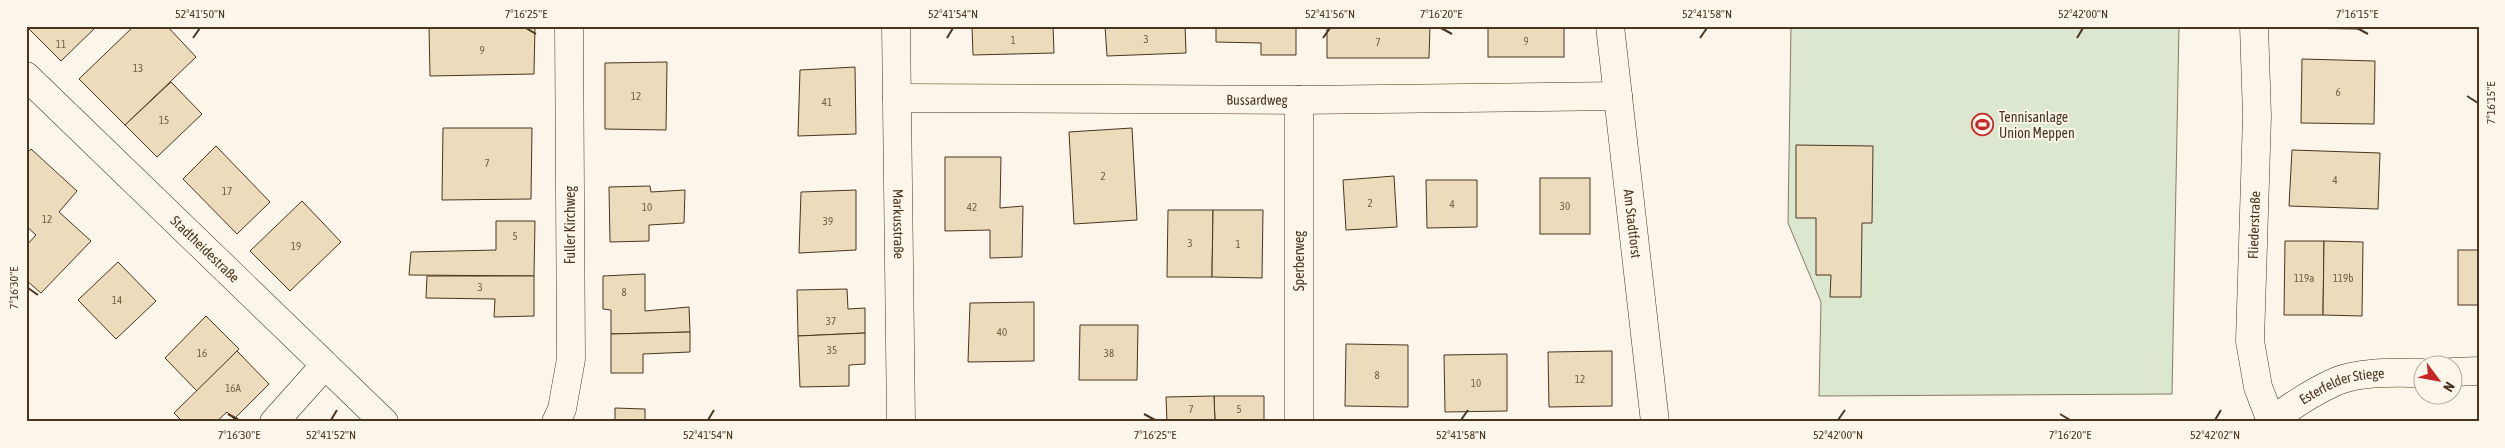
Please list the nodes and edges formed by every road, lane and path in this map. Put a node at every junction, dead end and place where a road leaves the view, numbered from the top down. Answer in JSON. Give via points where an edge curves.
{"nodes":[{"id":1,"x":569,"y":26,"type":"edge"},
{"id":2,"x":896,"y":26,"type":"edge"},
{"id":3,"x":1610,"y":26,"type":"edge"},
{"id":4,"x":2254,"y":26,"type":"edge"},
{"id":5,"x":26,"y":76,"type":"edge"},
{"id":6,"x":1618,"y":96,"type":"junction"},
{"id":7,"x":897,"y":98,"type":"junction"},
{"id":8,"x":1299,"y":100,"type":"junction"},
{"id":9,"x":325,"y":365,"type":"junction"},
{"id":10,"x":2479,"y":371,"type":"edge"},
{"id":11,"x":2462,"y":372,"type":"edge"},
{"id":12,"x":2412,"y":373,"type":"edge"},
{"id":13,"x":2271,"y":421,"type":"edge"},
{"id":14,"x":274,"y":422,"type":"edge"},
{"id":15,"x":384,"y":422,"type":"edge"},
{"id":16,"x":556,"y":422,"type":"edge"},
{"id":17,"x":901,"y":422,"type":"edge"},
{"id":18,"x":1300,"y":422,"type":"edge"},
{"id":19,"x":1655,"y":422,"type":"edge"}],
"edges":[{"from":1,"to":16,"type":"street","name":"Fuller Kirchweg","via":[[571,359],[562,409]]},
{"from":2,"to":7,"type":"street","name":"Markusstraße"},
{"from":3,"to":6,"type":"street","name":"Am Stadtforst"},
{"from":4,"to":13,"type":"street","name":"Fliederstraße","via":[[2257,116],[2250,341],[2258,387]]},
{"from":5,"to":9,"type":"street","name":"Stadtheidestraße"},
{"from":6,"to":8,"type":"street","name":"Bussardweg"},
{"from":6,"to":19,"type":"street","name":"Am Stadtforst"},
{"from":7,"to":8,"type":"street","name":"Bussardweg"},
{"from":7,"to":17,"type":"street","name":"Markusstraße"},
{"from":8,"to":18,"type":"street","name":"Sperberweg"},
{"from":9,"to":14,"type":"street"},
{"from":9,"to":15,"type":"street","name":"Stadtheidestraße"},
{"from":10,"to":11,"type":"street"},
{"from":12,"to":13,"type":"street","name":"Esterfelder Stiege","via":[[2374,374],[2338,381]]}]}
